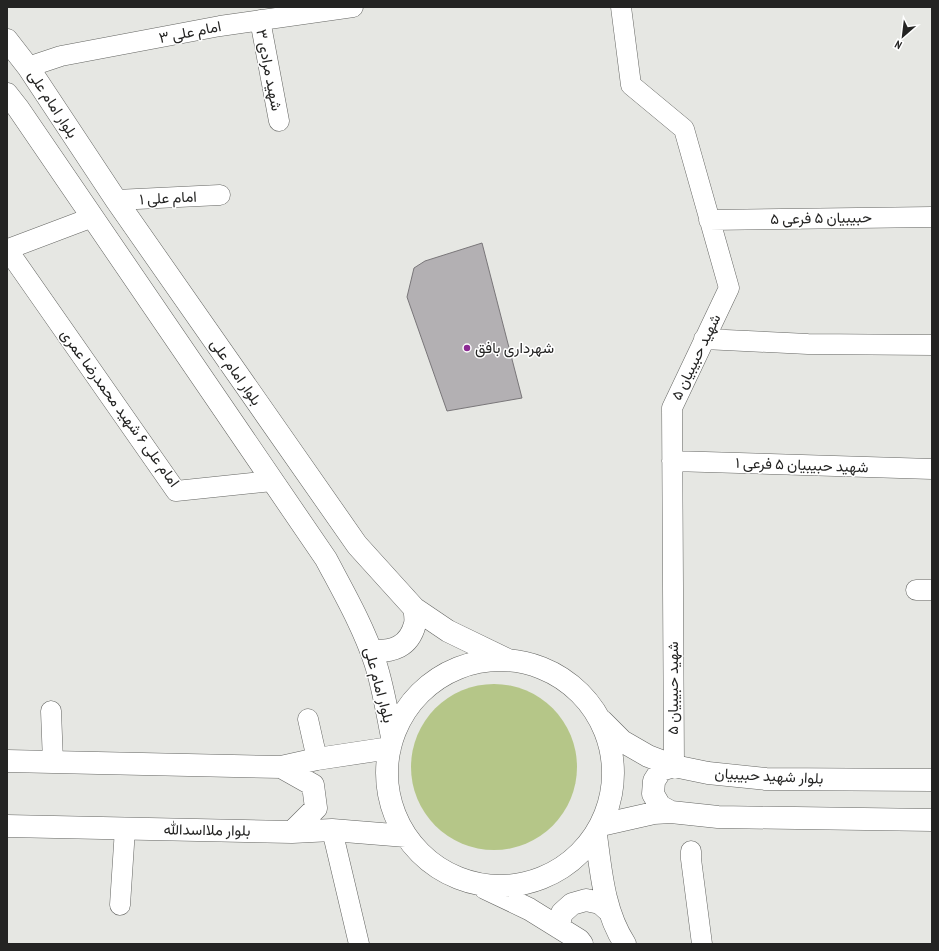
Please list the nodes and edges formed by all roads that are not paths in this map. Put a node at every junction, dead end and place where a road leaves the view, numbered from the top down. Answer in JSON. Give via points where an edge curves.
{"nodes":[{"id":1,"x":353,"y":7,"type":"edge"},
{"id":2,"x":621,"y":7,"type":"edge"},
{"id":3,"x":260,"y":20,"type":"junction"},
{"id":4,"x":7,"y":40,"type":"edge"},
{"id":5,"x":28,"y":67,"type":"junction"},
{"id":6,"x":7,"y":94,"type":"edge"},
{"id":7,"x":279,"y":121,"type":"dead end"},
{"id":8,"x":220,"y":195,"type":"dead end"},
{"id":9,"x":116,"y":200,"type":"junction"},
{"id":10,"x":93,"y":217,"type":"junction"},
{"id":11,"x":932,"y":217,"type":"edge"},
{"id":12,"x":709,"y":220,"type":"junction"},
{"id":13,"x":7,"y":249,"type":"edge"},
{"id":14,"x":704,"y":340,"type":"junction"},
{"id":15,"x":932,"y":345,"type":"edge"},
{"id":16,"x":672,"y":461,"type":"junction"},
{"id":17,"x":932,"y":469,"type":"edge"},
{"id":18,"x":272,"y":481,"type":"junction"},
{"id":19,"x":414,"y":608,"type":"junction"},
{"id":20,"x":372,"y":651,"type":"junction"},
{"id":21,"x":508,"y":660,"type":"junction"},
{"id":22,"x":51,"y":711,"type":"dead end"},
{"id":23,"x":599,"y":717,"type":"junction"},
{"id":24,"x":308,"y":719,"type":"dead end"},
{"id":25,"x":391,"y":743,"type":"junction"},
{"id":26,"x":318,"y":759,"type":"junction"},
{"id":27,"x":7,"y":761,"type":"edge"},
{"id":28,"x":53,"y":762,"type":"junction"},
{"id":29,"x":674,"y":766,"type":"junction"},
{"id":30,"x":281,"y":767,"type":"junction"},
{"id":31,"x":932,"y":780,"type":"edge"},
{"id":32,"x":671,"y":812,"type":"junction"},
{"id":33,"x":932,"y":820,"type":"edge"},
{"id":34,"x":7,"y":826,"type":"edge"},
{"id":35,"x":125,"y":829,"type":"junction"},
{"id":36,"x":332,"y":830,"type":"junction"},
{"id":37,"x":598,"y":830,"type":"junction"},
{"id":38,"x":292,"y":832,"type":"junction"},
{"id":39,"x":406,"y":836,"type":"junction"},
{"id":40,"x":691,"y":851,"type":"dead end"},
{"id":41,"x":473,"y":883,"type":"junction"},
{"id":42,"x":120,"y":904,"type":"dead end"},
{"id":43,"x":610,"y":912,"type":"junction"},
{"id":44,"x":558,"y":927,"type":"junction"},
{"id":45,"x":359,"y":944,"type":"edge"},
{"id":46,"x":582,"y":944,"type":"edge"},
{"id":47,"x":625,"y":944,"type":"edge"},
{"id":48,"x":702,"y":944,"type":"edge"}],
"edges":[{"from":1,"to":3,"type":"street","name":"امام علی ۳"},
{"from":2,"to":12,"type":"street","name":"شهید حبیبیان ۵","via":[[630,85],[684,129]]},
{"from":3,"to":5,"type":"street","name":"امام علی ۳","via":[[61,56]]},
{"from":3,"to":7,"type":"street","name":"شهید مرادی ۳"},
{"from":4,"to":5,"type":"main road","name":"بلوار امام علی"},
{"from":5,"to":9,"type":"main road","name":"بلوار امام علی"},
{"from":6,"to":10,"type":"main road","name":"بلوار امام علی"},
{"from":8,"to":9,"type":"street","name":"امام علی ۱"},
{"from":9,"to":19,"type":"main road","name":"بلوار امام علی","via":[[357,545]]},
{"from":10,"to":13,"type":"street"},
{"from":10,"to":18,"type":"main road","name":"بلوار امام علی"},
{"from":11,"to":12,"type":"street","name":"حبیبیان ۵ فرعی ۵"},
{"from":12,"to":14,"type":"street","name":"شهید حبیبیان ۵","via":[[729,288]]},
{"from":13,"to":18,"type":"street","name":"امام علی ۶ شهید محمدرضا عمری","via":[[176,491]]},
{"from":14,"to":15,"type":"street"},
{"from":14,"to":16,"type":"street","name":"شهید حبیبیان ۵","via":[[672,408]]},
{"from":16,"to":17,"type":"street","name":"شهید حبیبیان ۵ فرعی ۱"},
{"from":16,"to":29,"type":"street","name":"شهید حبیبیان ۵"},
{"from":18,"to":20,"type":"main road","name":"بلوار امام علی","via":[[326,559],[357,616]]},
{"from":19,"to":20,"type":"main road","via":[[415,623],[410,636],[400,646],[386,652]]},
{"from":19,"to":21,"type":"main road","name":"بلوار امام علی","via":[[448,631]]},
{"from":20,"to":25,"type":"main road","name":"بلوار امام علی","via":[[385,700]]},
{"from":21,"to":23,"type":"main road","via":[[544,668],[576,688]]},
{"from":21,"to":25,"type":"main road","via":[[470,663],[436,679],[409,704]]},
{"from":22,"to":28,"type":"street"},
{"from":23,"to":29,"type":"main road","name":"بلوار شهید حبیبیان","via":[[622,741],[648,756]]},
{"from":23,"to":37,"type":"main road","via":[[612,753],[612,792]]},
{"from":24,"to":26,"type":"street"},
{"from":25,"to":26,"type":"main road"},
{"from":25,"to":39,"type":"main road","via":[[386,772],[391,805]]},
{"from":26,"to":30,"type":"main road"},
{"from":27,"to":28,"type":"main road"},
{"from":28,"to":30,"type":"main road"},
{"from":29,"to":31,"type":"main road","name":"بلوار شهید حبیبیان","via":[[708,773],[766,779]]},
{"from":29,"to":32,"type":"main road","via":[[661,770],[654,781],[653,794],[660,806]]},
{"from":30,"to":38,"type":"main road","via":[[313,785],[316,808]]},
{"from":32,"to":33,"type":"main road","via":[[718,817]]},
{"from":32,"to":37,"type":"main road","via":[[654,813]]},
{"from":34,"to":35,"type":"main road","name":"بلوار ملااسدالله"},
{"from":35,"to":38,"type":"main road","name":"بلوار ملااسدالله"},
{"from":35,"to":42,"type":"street"},
{"from":36,"to":38,"type":"main road","name":"بلوار ملااسدالله"},
{"from":36,"to":39,"type":"main road","name":"بلوار ملااسدالله"},
{"from":36,"to":45,"type":"street"},
{"from":37,"to":41,"type":"main road","via":[[572,861],[542,878],[508,886]]},
{"from":37,"to":43,"type":"main road","via":[[602,882]]},
{"from":39,"to":41,"type":"main road","via":[[424,857],[447,873]]},
{"from":40,"to":48,"type":"street"},
{"from":41,"to":44,"type":"main road","via":[[529,909]]},
{"from":43,"to":44,"type":"main road","via":[[600,903],[586,900],[572,904],[562,913]]},
{"from":43,"to":47,"type":"main road","via":[[617,932]]},
{"from":44,"to":46,"type":"main road"}]}
